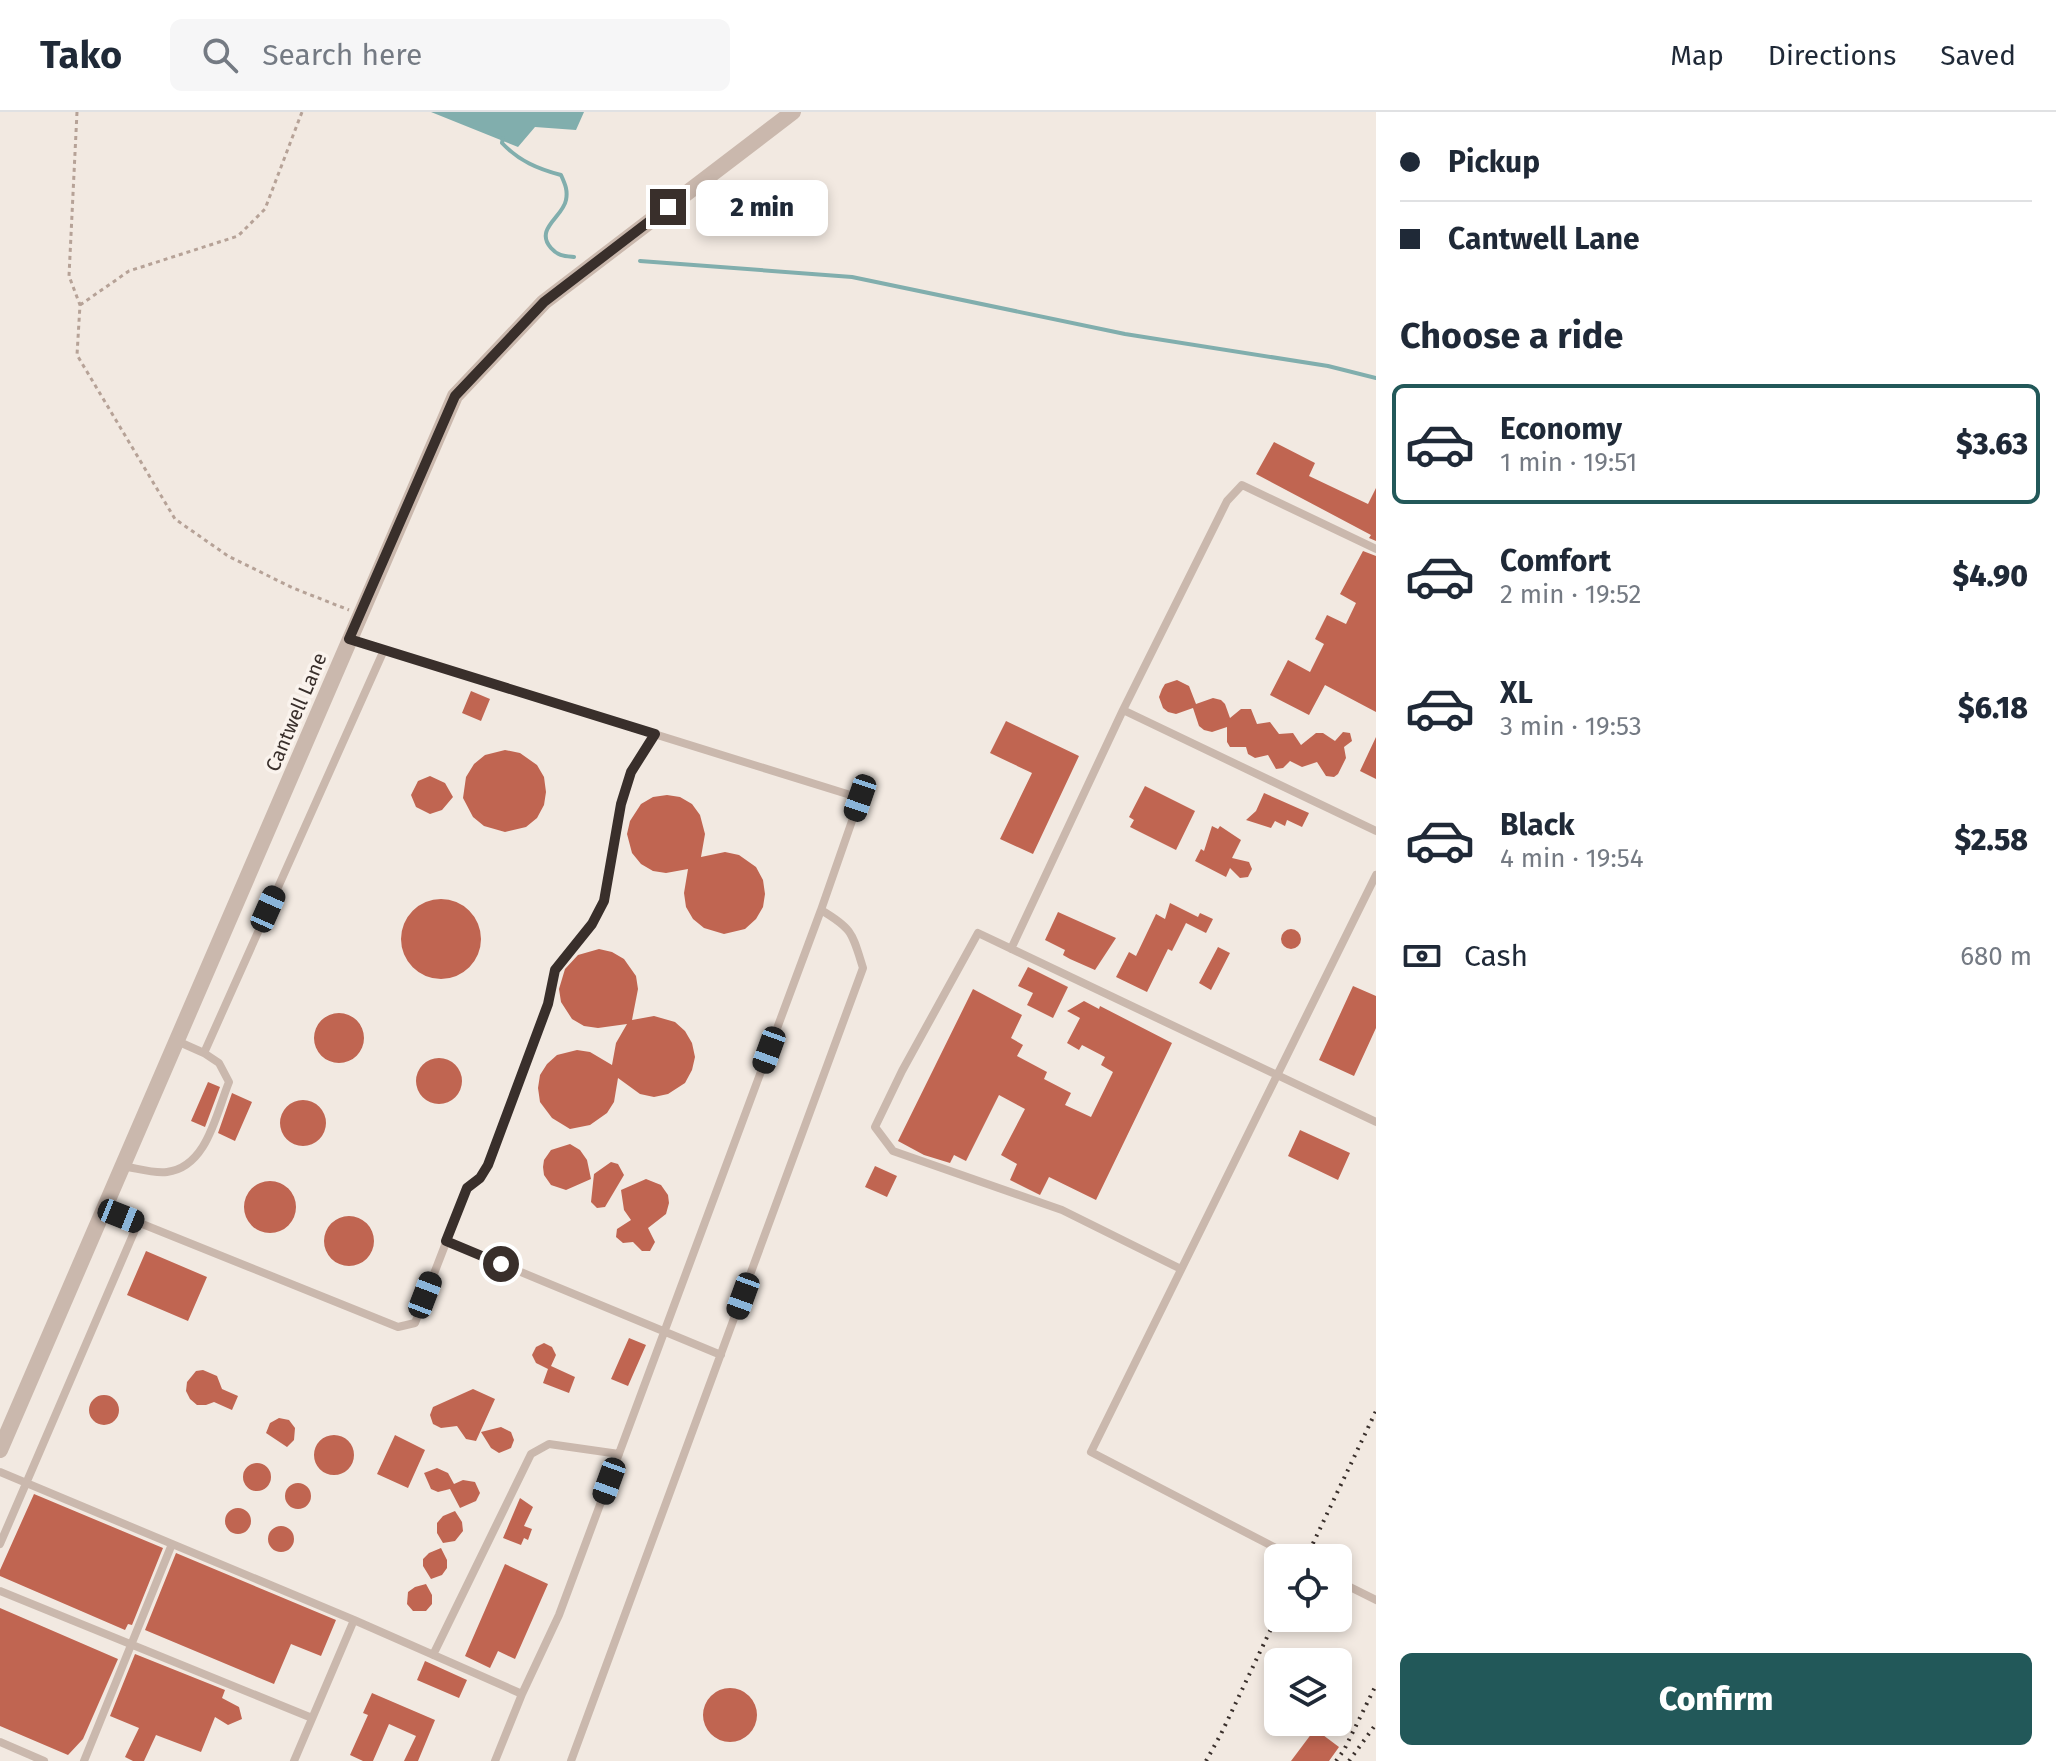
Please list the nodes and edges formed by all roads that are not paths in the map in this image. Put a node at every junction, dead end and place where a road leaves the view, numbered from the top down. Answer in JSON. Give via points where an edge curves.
{"nodes":[{"id":1,"x":793,"y":112,"type":"edge"},
{"id":2,"x":1376,"y":549,"type":"edge"},
{"id":3,"x":349,"y":639,"type":"junction"},
{"id":4,"x":384,"y":650,"type":"junction"},
{"id":5,"x":1123,"y":710,"type":"junction"},
{"id":6,"x":655,"y":734,"type":"junction"},
{"id":7,"x":1376,"y":831,"type":"edge"},
{"id":8,"x":1376,"y":875,"type":"edge"},
{"id":9,"x":821,"y":910,"type":"junction"},
{"id":10,"x":1011,"y":949,"type":"junction"},
{"id":11,"x":176,"y":1041,"type":"junction"},
{"id":12,"x":204,"y":1053,"type":"junction"},
{"id":13,"x":1278,"y":1074,"type":"junction"},
{"id":14,"x":1376,"y":1122,"type":"edge"},
{"id":15,"x":122,"y":1166,"type":"junction"},
{"id":16,"x":104,"y":1209,"type":"junction"},
{"id":17,"x":138,"y":1223,"type":"junction"},
{"id":18,"x":446,"y":1241,"type":"junction"},
{"id":19,"x":1181,"y":1269,"type":"junction"},
{"id":20,"x":664,"y":1332,"type":"junction"},
{"id":21,"x":721,"y":1355,"type":"junction"},
{"id":22,"x":0,"y":1450,"type":"edge"},
{"id":23,"x":619,"y":1454,"type":"junction"},
{"id":24,"x":0,"y":1472,"type":"edge"},
{"id":25,"x":26,"y":1483,"type":"junction"},
{"id":26,"x":0,"y":1544,"type":"edge"},
{"id":27,"x":172,"y":1544,"type":"junction"},
{"id":28,"x":1268,"y":1544,"type":"edge"},
{"id":29,"x":1352,"y":1588,"type":"edge"},
{"id":30,"x":0,"y":1591,"type":"edge"},
{"id":31,"x":1376,"y":1600,"type":"edge"},
{"id":32,"x":354,"y":1620,"type":"junction"},
{"id":33,"x":131,"y":1644,"type":"junction"},
{"id":34,"x":433,"y":1655,"type":"junction"},
{"id":35,"x":522,"y":1694,"type":"junction"},
{"id":36,"x":312,"y":1718,"type":"junction"},
{"id":37,"x":0,"y":1742,"type":"edge"},
{"id":38,"x":44,"y":1761,"type":"edge"},
{"id":39,"x":84,"y":1761,"type":"edge"},
{"id":40,"x":294,"y":1761,"type":"edge"},
{"id":41,"x":495,"y":1761,"type":"edge"},
{"id":42,"x":571,"y":1761,"type":"edge"}],
"edges":[{"from":1,"to":3,"type":"street","name":"Cantwell Lane","via":[[544,302],[455,396]]},
{"from":2,"to":5,"type":"lane","via":[[1242,485],[1227,501]]},
{"from":3,"to":4,"type":"lane"},
{"from":3,"to":11,"type":"street","name":"Cantwell Lane"},
{"from":4,"to":6,"type":"lane"},
{"from":4,"to":12,"type":"lane"},
{"from":5,"to":7,"type":"lane"},
{"from":5,"to":10,"type":"lane"},
{"from":6,"to":9,"type":"lane","via":[[860,798]]},
{"from":6,"to":18,"type":"lane","via":[[624,793],[604,901],[555,970],[548,1004],[488,1165],[467,1188]]},
{"from":8,"to":13,"type":"lane"},
{"from":9,"to":20,"type":"lane"},
{"from":9,"to":21,"type":"lane","via":[[846,925],[863,968]]},
{"from":10,"to":13,"type":"lane"},
{"from":10,"to":19,"type":"lane","via":[[978,933],[875,1127],[893,1151],[1062,1210]]},
{"from":11,"to":12,"type":"lane"},
{"from":11,"to":15,"type":"street","name":"Cantwell Lane"},
{"from":12,"to":15,"type":"lane","via":[[219,1063],[229,1082],[201,1150],[188,1166],[165,1173]]},
{"from":13,"to":14,"type":"lane"},
{"from":13,"to":19,"type":"lane"},
{"from":15,"to":16,"type":"street","name":"Cantwell Lane"},
{"from":16,"to":17,"type":"lane"},
{"from":16,"to":22,"type":"street","name":"Cantwell Lane"},
{"from":17,"to":18,"type":"lane","via":[[404,1327],[415,1323]]},
{"from":17,"to":25,"type":"lane"},
{"from":18,"to":20,"type":"lane"},
{"from":19,"to":28,"type":"lane","via":[[1091,1452]]},
{"from":20,"to":21,"type":"lane"},
{"from":20,"to":23,"type":"lane"},
{"from":21,"to":42,"type":"lane"},
{"from":23,"to":34,"type":"lane","via":[[549,1444],[531,1454]]},
{"from":23,"to":35,"type":"lane","via":[[559,1615]]},
{"from":24,"to":25,"type":"lane"},
{"from":25,"to":26,"type":"lane"},
{"from":25,"to":27,"type":"lane"},
{"from":27,"to":32,"type":"lane"},
{"from":27,"to":33,"type":"lane"},
{"from":29,"to":31,"type":"lane"},
{"from":30,"to":33,"type":"lane"},
{"from":32,"to":34,"type":"lane"},
{"from":32,"to":36,"type":"lane"},
{"from":33,"to":36,"type":"lane"},
{"from":33,"to":39,"type":"lane"},
{"from":34,"to":35,"type":"lane"},
{"from":35,"to":41,"type":"lane"},
{"from":36,"to":40,"type":"lane"},
{"from":37,"to":38,"type":"lane"}]}
